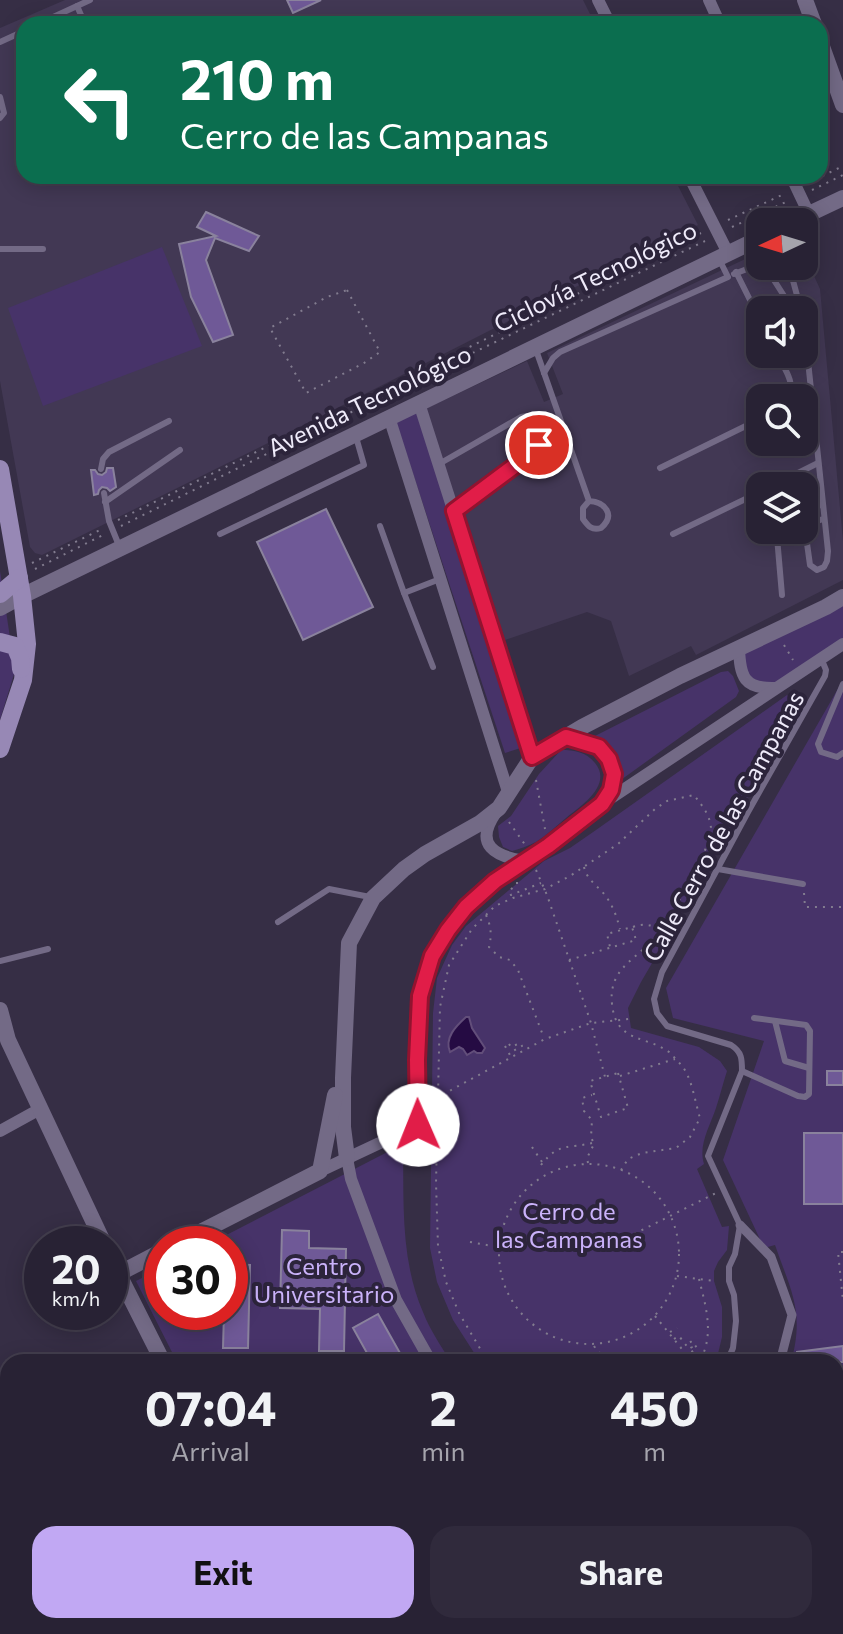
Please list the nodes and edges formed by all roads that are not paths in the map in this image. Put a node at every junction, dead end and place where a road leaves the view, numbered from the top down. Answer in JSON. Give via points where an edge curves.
{"nodes":[{"id":1,"x":90,"y":0,"type":"edge"},
{"id":2,"x":77,"y":6,"type":"junction"},
{"id":3,"x":55,"y":16,"type":"edge"},
{"id":4,"x":81,"y":16,"type":"edge"},
{"id":5,"x":828,"y":63,"type":"edge"},
{"id":6,"x":0,"y":97,"type":"edge"},
{"id":7,"x":843,"y":105,"type":"edge"},
{"id":8,"x":0,"y":118,"type":"edge"},
{"id":9,"x":693,"y":184,"type":"edge"},
{"id":10,"x":796,"y":186,"type":"edge"},
{"id":11,"x":843,"y":198,"type":"edge"},
{"id":12,"x":806,"y":208,"type":"edge"},
{"id":13,"x":818,"y":210,"type":"edge"},
{"id":14,"x":746,"y":244,"type":"edge"},
{"id":15,"x":0,"y":249,"type":"edge"},
{"id":16,"x":43,"y":249,"type":"dead end"},
{"id":17,"x":723,"y":255,"type":"junction"},
{"id":18,"x":746,"y":269,"type":"edge"},
{"id":19,"x":736,"y":272,"type":"junction"},
{"id":20,"x":728,"y":277,"type":"junction"},
{"id":21,"x":748,"y":296,"type":"edge"},
{"id":22,"x":535,"y":347,"type":"junction"},
{"id":23,"x":809,"y":368,"type":"edge"},
{"id":24,"x":544,"y":373,"type":"junction"},
{"id":25,"x":419,"y":403,"type":"junction"},
{"id":26,"x":389,"y":417,"type":"junction"},
{"id":27,"x":169,"y":421,"type":"dead end"},
{"id":28,"x":746,"y":426,"type":"edge"},
{"id":29,"x":355,"y":434,"type":"junction"},
{"id":30,"x":180,"y":450,"type":"dead end"},
{"id":31,"x":818,"y":463,"type":"junction"},
{"id":32,"x":439,"y":464,"type":"junction"},
{"id":33,"x":660,"y":468,"type":"dead end"},
{"id":34,"x":0,"y":469,"type":"edge"},
{"id":35,"x":101,"y":469,"type":"dead end"},
{"id":36,"x":800,"y":472,"type":"edge"},
{"id":37,"x":104,"y":493,"type":"dead end"},
{"id":38,"x":746,"y":499,"type":"edge"},
{"id":39,"x":589,"y":501,"type":"junction"},
{"id":40,"x":105,"y":502,"type":"junction"},
{"id":41,"x":822,"y":504,"type":"junction"},
{"id":42,"x":818,"y":506,"type":"edge"},
{"id":43,"x":454,"y":511,"type":"junction"},
{"id":44,"x":823,"y":519,"type":"junction"},
{"id":45,"x":380,"y":526,"type":"dead end"},
{"id":46,"x":220,"y":534,"type":"dead end"},
{"id":47,"x":673,"y":534,"type":"dead end"},
{"id":48,"x":778,"y":544,"type":"edge"},
{"id":49,"x":120,"y":548,"type":"junction"},
{"id":50,"x":440,"y":579,"type":"junction"},
{"id":51,"x":19,"y":581,"type":"junction"},
{"id":52,"x":404,"y":593,"type":"junction"},
{"id":53,"x":782,"y":595,"type":"dead end"},
{"id":54,"x":843,"y":597,"type":"edge"},
{"id":55,"x":1,"y":603,"type":"edge"},
{"id":56,"x":8,"y":644,"type":"edge"},
{"id":57,"x":843,"y":644,"type":"edge"},
{"id":58,"x":739,"y":648,"type":"junction"},
{"id":59,"x":821,"y":658,"type":"junction"},
{"id":60,"x":433,"y":667,"type":"dead end"},
{"id":61,"x":23,"y":680,"type":"junction"},
{"id":62,"x":843,"y":684,"type":"edge"},
{"id":63,"x":775,"y":688,"type":"junction"},
{"id":64,"x":566,"y":737,"type":"junction"},
{"id":65,"x":0,"y":749,"type":"edge"},
{"id":66,"x":843,"y":753,"type":"edge"},
{"id":67,"x":532,"y":757,"type":"junction"},
{"id":68,"x":504,"y":801,"type":"junction"},
{"id":69,"x":602,"y":804,"type":"junction"},
{"id":70,"x":528,"y":859,"type":"junction"},
{"id":71,"x":718,"y":869,"type":"junction"},
{"id":72,"x":803,"y":884,"type":"road end"},
{"id":73,"x":373,"y":898,"type":"junction"},
{"id":74,"x":278,"y":922,"type":"dead end"},
{"id":75,"x":48,"y":949,"type":"dead end"},
{"id":76,"x":0,"y":961,"type":"edge"},
{"id":77,"x":0,"y":1010,"type":"edge"},
{"id":78,"x":754,"y":1018,"type":"dead end"},
{"id":79,"x":775,"y":1021,"type":"junction"},
{"id":80,"x":809,"y":1068,"type":"junction"},
{"id":81,"x":742,"y":1071,"type":"junction"},
{"id":82,"x":343,"y":1078,"type":"junction"},
{"id":83,"x":40,"y":1109,"type":"junction"},
{"id":84,"x":0,"y":1131,"type":"edge"},
{"id":85,"x":347,"y":1158,"type":"junction"},
{"id":86,"x":320,"y":1171,"type":"junction"},
{"id":87,"x":740,"y":1225,"type":"junction"},
{"id":88,"x":95,"y":1226,"type":"edge"},
{"id":89,"x":212,"y":1226,"type":"edge"},
{"id":90,"x":128,"y":1294,"type":"edge"},
{"id":91,"x":159,"y":1354,"type":"edge"},
{"id":92,"x":426,"y":1354,"type":"edge"},
{"id":93,"x":730,"y":1354,"type":"edge"},
{"id":94,"x":782,"y":1354,"type":"edge"}],
"edges":[{"from":1,"to":2,"type":"lane"},
{"from":2,"to":3,"type":"lane"},
{"from":2,"to":4,"type":"lane"},
{"from":5,"to":7,"type":"street"},
{"from":6,"to":8,"type":"lane"},
{"from":9,"to":17,"type":"street","via":[[717,230]]},
{"from":10,"to":12,"type":"street"},
{"from":11,"to":13,"type":"street"},
{"from":14,"to":17,"type":"street","name":"Avenida Tecnológico"},
{"from":15,"to":16,"type":"lane"},
{"from":17,"to":20,"type":"lane"},
{"from":17,"to":22,"type":"street","name":"Avenida Tecnológico"},
{"from":18,"to":19,"type":"lane"},
{"from":19,"to":20,"type":"lane"},
{"from":19,"to":21,"type":"lane"},
{"from":20,"to":24,"type":"lane","via":[[560,352]]},
{"from":22,"to":24,"type":"lane"},
{"from":22,"to":25,"type":"street","name":"Avenida Tecnológico"},
{"from":23,"to":31,"type":"lane"},
{"from":24,"to":39,"type":"lane"},
{"from":25,"to":26,"type":"street","name":"Avenida Tecnológico"},
{"from":25,"to":32,"type":"street"},
{"from":26,"to":29,"type":"street","name":"Avenida Tecnológico"},
{"from":26,"to":50,"type":"street"},
{"from":27,"to":35,"type":"lane","via":[[109,452]]},
{"from":28,"to":33,"type":"lane"},
{"from":29,"to":46,"type":"lane","via":[[364,465]]},
{"from":29,"to":49,"type":"street","name":"Avenida Tecnológico"},
{"from":30,"to":40,"type":"lane"},
{"from":31,"to":36,"type":"lane"},
{"from":31,"to":41,"type":"lane"},
{"from":32,"to":43,"type":"street"},
{"from":32,"to":43,"type":"lane","via":[[521,417],[531,418],[539,438],[536,450]]},
{"from":34,"to":51,"type":"main road"},
{"from":37,"to":40,"type":"lane"},
{"from":38,"to":47,"type":"lane"},
{"from":39,"to":39,"type":"lane","via":[[607,511],[601,528],[589,527],[583,519]]},
{"from":40,"to":49,"type":"lane"},
{"from":41,"to":42,"type":"lane"},
{"from":41,"to":44,"type":"lane"},
{"from":43,"to":67,"type":"street"},
{"from":44,"to":44,"type":"lane","via":[[827,561],[817,570],[810,565],[805,529]]},
{"from":45,"to":52,"type":"lane"},
{"from":48,"to":53,"type":"lane"},
{"from":49,"to":51,"type":"street","name":"Avenida Tecnológico"},
{"from":50,"to":52,"type":"lane"},
{"from":50,"to":68,"type":"street"},
{"from":51,"to":55,"type":"main road"},
{"from":51,"to":61,"type":"main road","via":[[27,644]]},
{"from":52,"to":60,"type":"lane"},
{"from":54,"to":58,"type":"street"},
{"from":56,"to":61,"type":"main road","via":[[20,658]]},
{"from":57,"to":59,"type":"street"},
{"from":58,"to":63,"type":"street","via":[[747,681]]},
{"from":58,"to":64,"type":"street"},
{"from":59,"to":63,"type":"street"},
{"from":59,"to":71,"type":"lane","name":"Calle Cerro de las Campanas","via":[[825,676]]},
{"from":61,"to":65,"type":"main road"},
{"from":62,"to":66,"type":"lane","via":[[818,744],[821,752],[837,757]]},
{"from":63,"to":69,"type":"street"},
{"from":64,"to":67,"type":"street"},
{"from":64,"to":69,"type":"street","via":[[599,747],[609,759],[614,774]]},
{"from":67,"to":68,"type":"street"},
{"from":68,"to":70,"type":"street","via":[[487,826],[487,840],[496,854]]},
{"from":68,"to":73,"type":"street","via":[[480,823],[414,861]]},
{"from":69,"to":70,"type":"street"},
{"from":70,"to":85,"type":"street","via":[[466,907],[432,956],[420,996],[418,1125]]},
{"from":71,"to":72,"type":"lane"},
{"from":71,"to":81,"type":"lane","name":"Calle Cerro de las Campanas","via":[[662,972],[654,999],[667,1026],[738,1049]]},
{"from":73,"to":74,"type":"lane","via":[[329,889]]},
{"from":73,"to":82,"type":"street","via":[[349,943]]},
{"from":75,"to":76,"type":"lane"},
{"from":77,"to":83,"type":"street"},
{"from":78,"to":79,"type":"lane"},
{"from":79,"to":80,"type":"lane","via":[[785,1061]]},
{"from":79,"to":80,"type":"lane","via":[[806,1025]]},
{"from":80,"to":81,"type":"lane","via":[[805,1097]]},
{"from":81,"to":87,"type":"lane","via":[[708,1156]]},
{"from":82,"to":85,"type":"street"},
{"from":82,"to":86,"type":"street"},
{"from":83,"to":84,"type":"street"},
{"from":83,"to":88,"type":"street"},
{"from":85,"to":86,"type":"street"},
{"from":85,"to":92,"type":"street","via":[[396,1300]]},
{"from":86,"to":89,"type":"street"},
{"from":87,"to":93,"type":"lane","via":[[729,1267],[736,1321]]},
{"from":87,"to":94,"type":"street","via":[[771,1257],[792,1315]]},
{"from":90,"to":91,"type":"street"}]}
